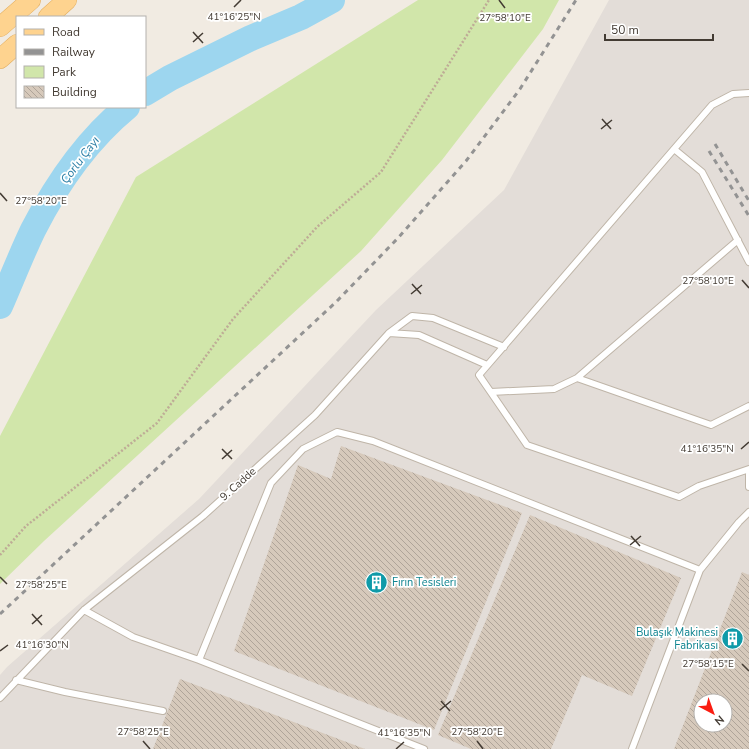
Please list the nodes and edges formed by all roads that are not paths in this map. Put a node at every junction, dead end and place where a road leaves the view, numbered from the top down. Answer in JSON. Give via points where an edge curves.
{"nodes":[{"id":1,"x":31,"y":0,"type":"edge"},
{"id":2,"x":67,"y":0,"type":"edge"},
{"id":3,"x":49,"y":16,"type":"edge"},
{"id":4,"x":0,"y":28,"type":"edge"},
{"id":5,"x":16,"y":45,"type":"edge"},
{"id":6,"x":0,"y":59,"type":"edge"},
{"id":7,"x":749,"y":92,"type":"edge"},
{"id":8,"x":674,"y":149,"type":"junction"},
{"id":9,"x":738,"y":240,"type":"junction"},
{"id":10,"x":749,"y":262,"type":"edge"},
{"id":11,"x":388,"y":332,"type":"junction"},
{"id":12,"x":504,"y":347,"type":"junction"},
{"id":13,"x":488,"y":366,"type":"junction"},
{"id":14,"x":577,"y":378,"type":"junction"},
{"id":15,"x":491,"y":392,"type":"junction"},
{"id":16,"x":749,"y":406,"type":"edge"},
{"id":17,"x":749,"y":469,"type":"edge"},
{"id":18,"x":749,"y":474,"type":"edge"},
{"id":19,"x":749,"y":487,"type":"edge"},
{"id":20,"x":749,"y":512,"type":"edge"},
{"id":21,"x":700,"y":570,"type":"junction"},
{"id":22,"x":84,"y":610,"type":"junction"},
{"id":23,"x":199,"y":660,"type":"junction"},
{"id":24,"x":16,"y":680,"type":"junction"},
{"id":25,"x":0,"y":698,"type":"edge"},
{"id":26,"x":163,"y":711,"type":"dead end"},
{"id":27,"x":424,"y":749,"type":"edge"},
{"id":28,"x":632,"y":749,"type":"edge"}],
"edges":[{"from":1,"to":4,"type":"main road"},
{"from":2,"to":3,"type":"main road"},
{"from":5,"to":6,"type":"main road"},
{"from":7,"to":8,"type":"lane","via":[[733,94],[712,105]]},
{"from":8,"to":9,"type":"lane","via":[[702,172]]},
{"from":8,"to":12,"type":"lane"},
{"from":9,"to":10,"type":"lane"},
{"from":9,"to":14,"type":"lane"},
{"from":11,"to":12,"type":"lane","name":"9. Cadde","via":[[412,316],[433,318]]},
{"from":11,"to":13,"type":"lane","via":[[419,335]]},
{"from":11,"to":22,"type":"lane","name":"9. Cadde","via":[[309,420],[203,516]]},
{"from":12,"to":13,"type":"lane"},
{"from":13,"to":15,"type":"lane","via":[[479,375]]},
{"from":14,"to":15,"type":"lane","via":[[554,389]]},
{"from":14,"to":16,"type":"lane","via":[[712,425]]},
{"from":15,"to":17,"type":"lane","via":[[527,445],[679,498],[699,486]]},
{"from":18,"to":19,"type":"lane"},
{"from":20,"to":21,"type":"lane"},
{"from":21,"to":23,"type":"lane","via":[[373,441],[337,432],[303,449],[271,483]]},
{"from":21,"to":28,"type":"lane"},
{"from":22,"to":23,"type":"lane","via":[[132,637]]},
{"from":22,"to":24,"type":"lane","name":"9. Cadde"},
{"from":23,"to":27,"type":"lane"},
{"from":24,"to":25,"type":"lane","name":"9. Cadde"},
{"from":24,"to":26,"type":"lane"}]}
